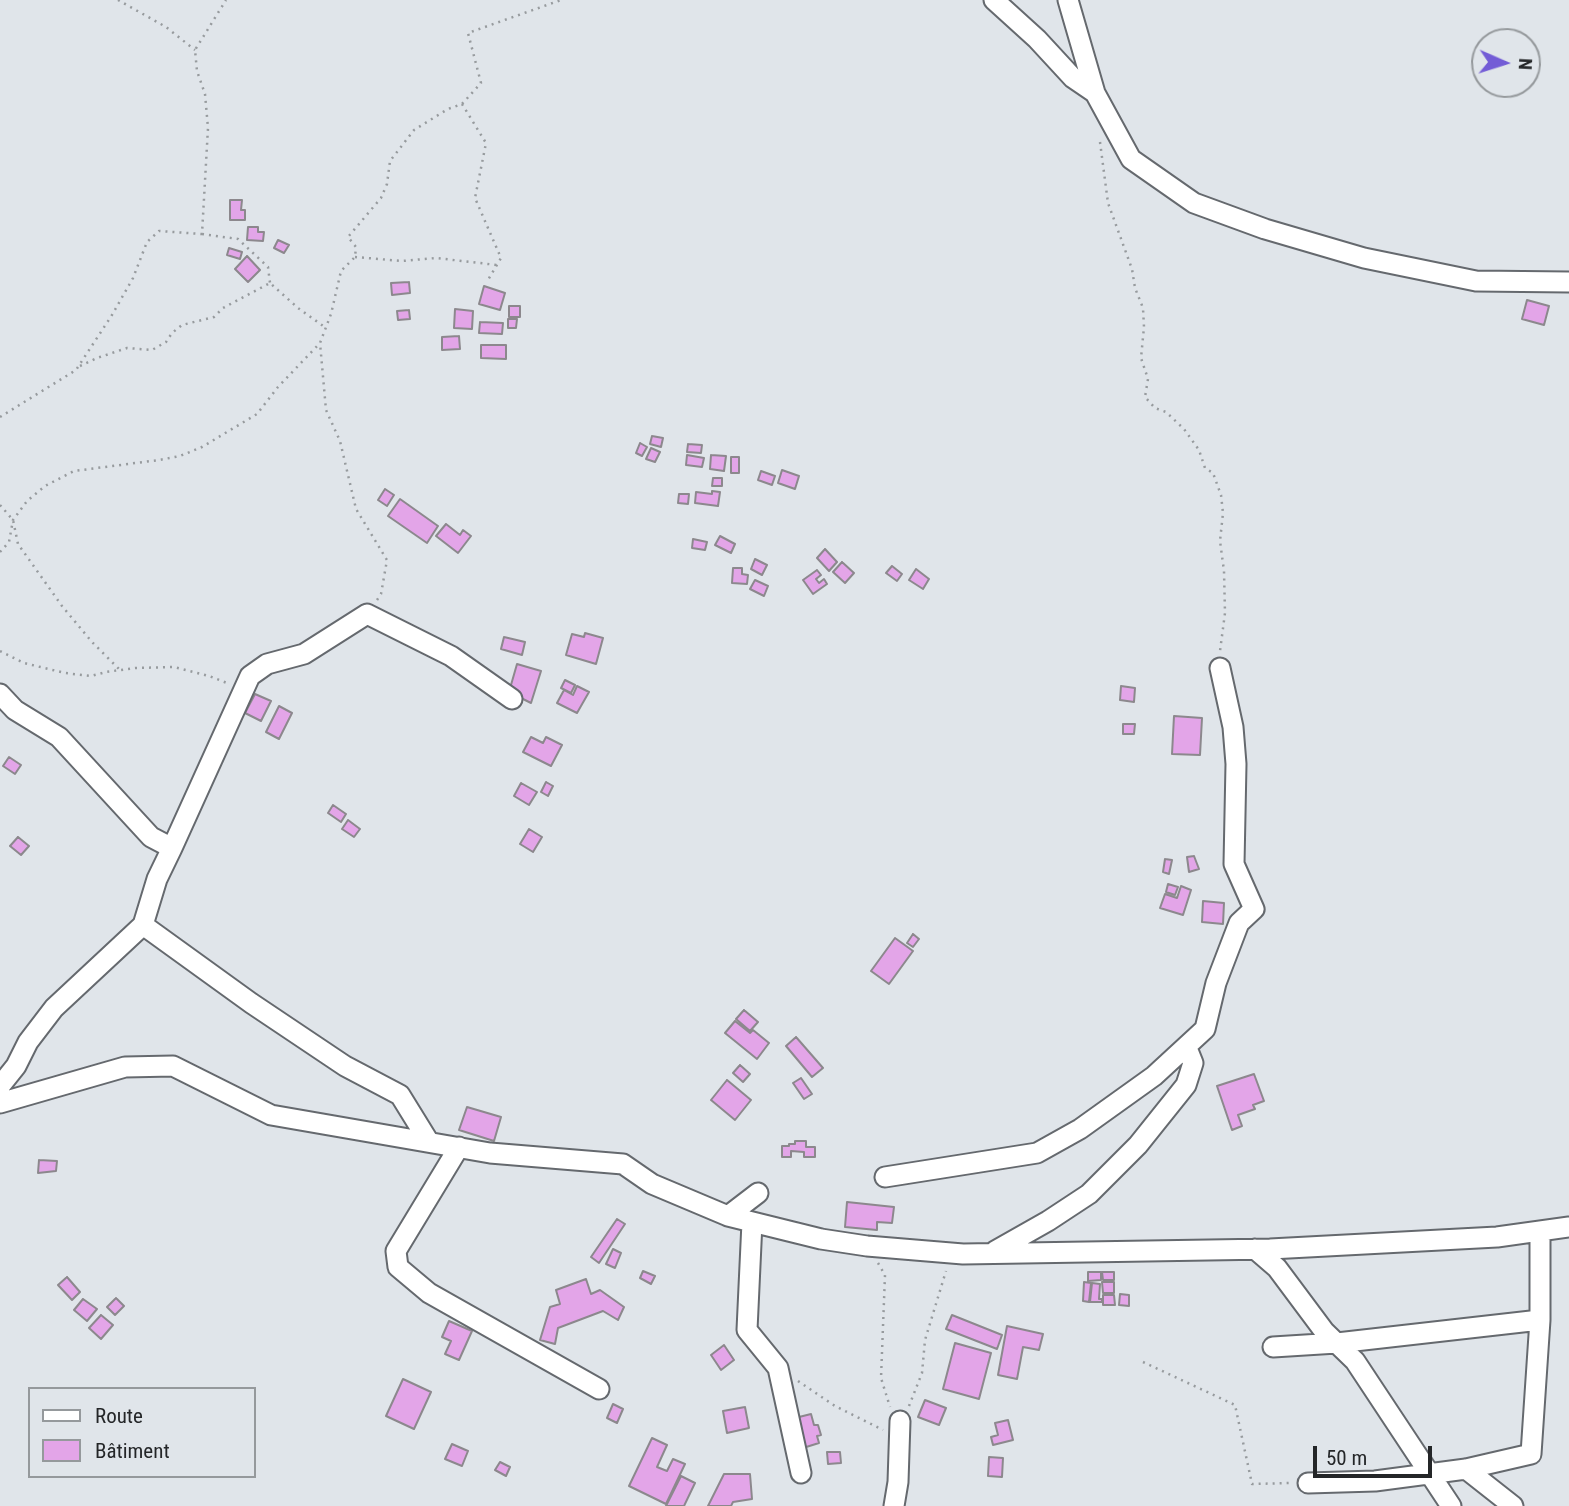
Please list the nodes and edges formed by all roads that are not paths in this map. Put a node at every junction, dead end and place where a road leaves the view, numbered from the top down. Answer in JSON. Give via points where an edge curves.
{"nodes":[{"id":1,"x":994,"y":0,"type":"edge"},
{"id":2,"x":1068,"y":0,"type":"edge"},
{"id":3,"x":1095,"y":93,"type":"junction"},
{"id":4,"x":1569,"y":282,"type":"edge"},
{"id":5,"x":1220,"y":668,"type":"road end"},
{"id":6,"x":0,"y":694,"type":"edge"},
{"id":7,"x":512,"y":699,"type":"dead end"},
{"id":8,"x":172,"y":848,"type":"junction"},
{"id":9,"x":143,"y":925,"type":"junction"},
{"id":10,"x":1187,"y":1048,"type":"junction"},
{"id":11,"x":0,"y":1086,"type":"edge"},
{"id":12,"x":0,"y":1103,"type":"edge"},
{"id":13,"x":429,"y":1142,"type":"junction"},
{"id":14,"x":459,"y":1147,"type":"junction"},
{"id":15,"x":885,"y":1177,"type":"dead end"},
{"id":16,"x":758,"y":1193,"type":"dead end"},
{"id":17,"x":727,"y":1216,"type":"junction"},
{"id":18,"x":752,"y":1222,"type":"junction"},
{"id":19,"x":1569,"y":1227,"type":"edge"},
{"id":20,"x":1540,"y":1232,"type":"junction"},
{"id":21,"x":1255,"y":1249,"type":"junction"},
{"id":22,"x":991,"y":1253,"type":"junction"},
{"id":23,"x":1540,"y":1320,"type":"junction"},
{"id":24,"x":1337,"y":1343,"type":"junction"},
{"id":25,"x":1273,"y":1347,"type":"dead end"},
{"id":26,"x":599,"y":1389,"type":"dead end"},
{"id":27,"x":899,"y":1429,"type":"road end"},
{"id":28,"x":1466,"y":1469,"type":"junction"},
{"id":29,"x":802,"y":1473,"type":"dead end"},
{"id":30,"x":1431,"y":1474,"type":"junction"},
{"id":31,"x":1308,"y":1483,"type":"road end"},
{"id":32,"x":894,"y":1506,"type":"edge"},
{"id":33,"x":1451,"y":1506,"type":"edge"},
{"id":34,"x":1514,"y":1506,"type":"edge"}],
"edges":[{"from":1,"to":3,"type":"street","via":[[1073,78]]},
{"from":2,"to":3,"type":"street"},
{"from":3,"to":4,"type":"street","via":[[1132,159],[1194,203],[1376,261],[1476,281]]},
{"from":5,"to":10,"type":"street","via":[[1235,751],[1234,864],[1254,909],[1239,923],[1205,1029]]},
{"from":6,"to":8,"type":"street","via":[[15,710],[59,737],[151,837]]},
{"from":7,"to":8,"type":"street","via":[[451,656],[367,614],[304,654],[267,664],[250,676]]},
{"from":8,"to":9,"type":"street"},
{"from":9,"to":11,"type":"street","via":[[54,1008]]},
{"from":9,"to":13,"type":"street","via":[[345,1066],[400,1095]]},
{"from":10,"to":15,"type":"street","via":[[1080,1129],[1037,1153]]},
{"from":10,"to":22,"type":"street","via":[[1193,1063],[1186,1085],[1138,1145],[1090,1194]]},
{"from":12,"to":13,"type":"street","via":[[125,1067],[173,1066],[271,1115]]},
{"from":13,"to":14,"type":"street"},
{"from":14,"to":17,"type":"street","via":[[624,1164],[652,1184]]},
{"from":14,"to":26,"type":"street","via":[[396,1251],[398,1267],[429,1293]]},
{"from":16,"to":17,"type":"street"},
{"from":17,"to":18,"type":"street"},
{"from":18,"to":22,"type":"street","via":[[867,1246]]},
{"from":18,"to":29,"type":"street","via":[[747,1330],[778,1368]]},
{"from":19,"to":20,"type":"street"},
{"from":20,"to":21,"type":"street"},
{"from":20,"to":23,"type":"street"},
{"from":21,"to":22,"type":"street"},
{"from":21,"to":24,"type":"street","via":[[1277,1268]]},
{"from":23,"to":24,"type":"street"},
{"from":23,"to":28,"type":"street","via":[[1531,1454]]},
{"from":24,"to":25,"type":"street"},
{"from":24,"to":30,"type":"street","via":[[1355,1361]]},
{"from":27,"to":32,"type":"street"},
{"from":28,"to":30,"type":"street"},
{"from":28,"to":34,"type":"street"},
{"from":30,"to":31,"type":"street"},
{"from":30,"to":33,"type":"street"}]}
